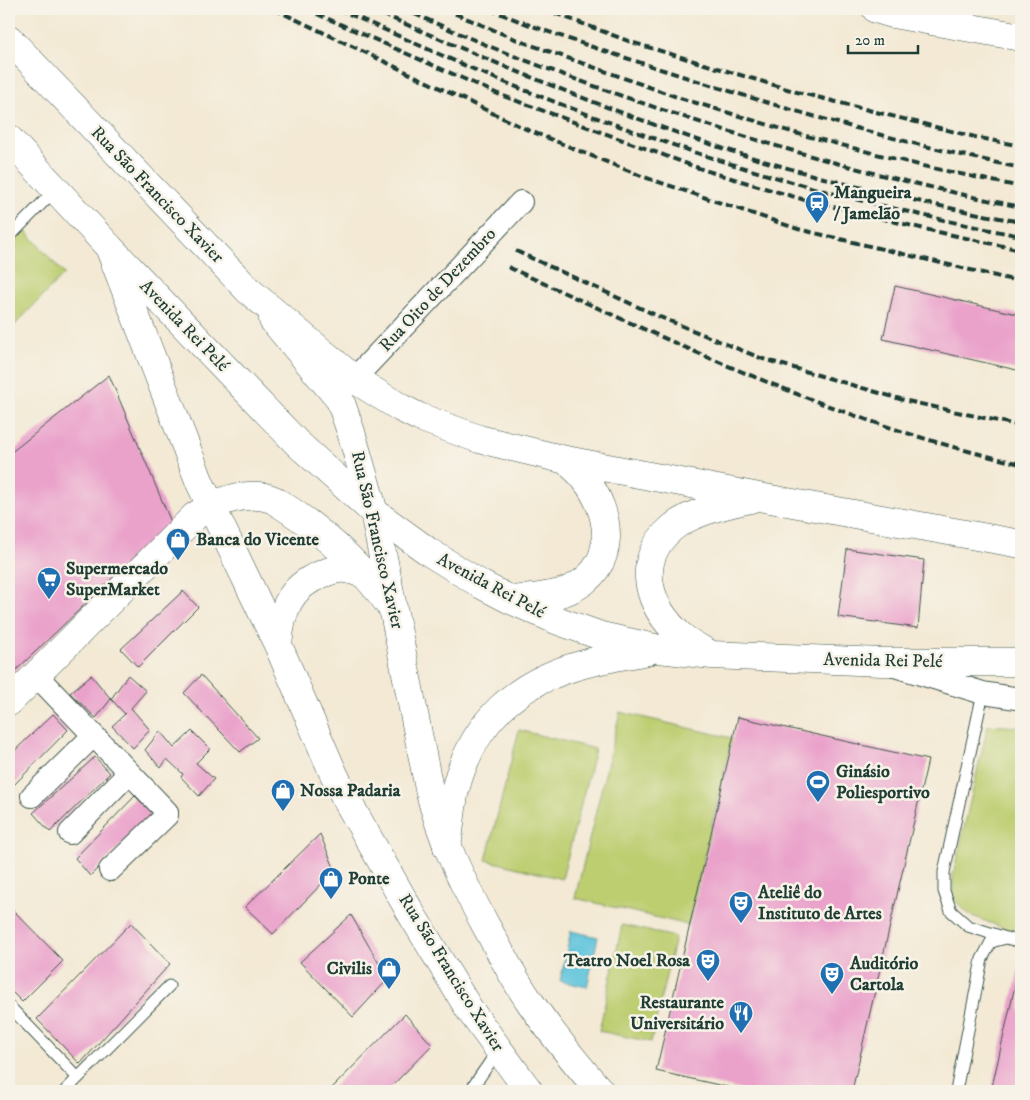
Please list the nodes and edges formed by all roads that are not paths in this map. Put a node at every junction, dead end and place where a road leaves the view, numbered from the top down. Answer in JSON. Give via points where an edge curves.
{"nodes":[{"id":1,"x":888,"y":11,"type":"edge"},
{"id":2,"x":1021,"y":37,"type":"edge"},
{"id":3,"x":9,"y":39,"type":"edge"},
{"id":4,"x":9,"y":140,"type":"edge"},
{"id":5,"x":56,"y":189,"type":"junction"},
{"id":6,"x":521,"y":202,"type":"dead end"},
{"id":7,"x":9,"y":236,"type":"edge"},
{"id":8,"x":109,"y":247,"type":"junction"},
{"id":9,"x":248,"y":290,"type":"junction"},
{"id":10,"x":354,"y":379,"type":"junction"},
{"id":11,"x":566,"y":460,"type":"junction"},
{"id":12,"x":759,"y":497,"type":"junction"},
{"id":13,"x":211,"y":506,"type":"junction"},
{"id":14,"x":374,"y":512,"type":"junction"},
{"id":15,"x":1021,"y":544,"type":"edge"},
{"id":16,"x":363,"y":573,"type":"junction"},
{"id":17,"x":511,"y":600,"type":"junction"},
{"id":18,"x":395,"y":614,"type":"junction"},
{"id":19,"x":278,"y":645,"type":"junction"},
{"id":20,"x":659,"y":649,"type":"junction"},
{"id":21,"x":712,"y":655,"type":"junction"},
{"id":22,"x":882,"y":662,"type":"junction"},
{"id":23,"x":1021,"y":662,"type":"edge"},
{"id":24,"x":36,"y":675,"type":"junction"},
{"id":25,"x":982,"y":693,"type":"junction"},
{"id":26,"x":1021,"y":699,"type":"edge"},
{"id":27,"x":9,"y":702,"type":"edge"},
{"id":28,"x":93,"y":736,"type":"junction"},
{"id":29,"x":129,"y":773,"type":"junction"},
{"id":30,"x":32,"y":796,"type":"dead end"},
{"id":31,"x":70,"y":834,"type":"dead end"},
{"id":32,"x":447,"y":847,"type":"junction"},
{"id":33,"x":110,"y":870,"type":"dead end"},
{"id":34,"x":1006,"y":938,"type":"junction"},
{"id":35,"x":1021,"y":942,"type":"edge"},
{"id":36,"x":169,"y":986,"type":"dead end"},
{"id":37,"x":9,"y":1006,"type":"edge"},
{"id":38,"x":498,"y":1049,"type":"junction"},
{"id":39,"x":78,"y":1078,"type":"junction"},
{"id":40,"x":65,"y":1091,"type":"edge"},
{"id":41,"x":470,"y":1091,"type":"edge"},
{"id":42,"x":529,"y":1091,"type":"edge"},
{"id":43,"x":600,"y":1091,"type":"edge"},
{"id":44,"x":956,"y":1091,"type":"edge"}],
"edges":[{"from":1,"to":2,"type":"main road"},
{"from":3,"to":9,"type":"main road","name":"Rua São Francisco Xavier"},
{"from":4,"to":5,"type":"main road","name":"Rua São Francisco Xavier"},
{"from":5,"to":7,"type":"lane"},
{"from":5,"to":8,"type":"main road","name":"Rua São Francisco Xavier"},
{"from":6,"to":10,"type":"street","name":"Rua Oito de Dezembro"},
{"from":8,"to":13,"type":"main road","name":"Rua São Francisco Xavier"},
{"from":8,"to":14,"type":"main road","name":"Avenida Rei Pelé","via":[[288,435]]},
{"from":9,"to":10,"type":"main road"},
{"from":9,"to":14,"type":"main road","name":"Rua São Francisco Xavier","via":[[340,400]]},
{"from":10,"to":11,"type":"main road","via":[[419,417],[479,438]]},
{"from":11,"to":12,"type":"main road"},
{"from":11,"to":17,"type":"main road","via":[[585,479],[604,514],[605,550],[588,578],[570,590]]},
{"from":12,"to":15,"type":"main road"},
{"from":12,"to":21,"type":"main road","via":[[693,516],[673,527],[656,543],[649,562],[648,580],[653,598],[666,620],[683,638]]},
{"from":13,"to":16,"type":"main road","via":[[230,498],[265,496],[325,537]]},
{"from":13,"to":19,"type":"main road","name":"Rua São Francisco Xavier"},
{"from":13,"to":24,"type":"main road","via":[[188,522]]},
{"from":14,"to":17,"type":"main road","name":"Avenida Rei Pelé","via":[[428,552]]},
{"from":14,"to":18,"type":"main road","name":"Rua São Francisco Xavier"},
{"from":16,"to":18,"type":"main road"},
{"from":16,"to":19,"type":"main road","via":[[341,569],[310,579],[297,590],[285,606]]},
{"from":17,"to":20,"type":"main road","name":"Avenida Rei Pelé","via":[[601,636]]},
{"from":18,"to":32,"type":"main road","name":"Rua São Francisco Xavier","via":[[429,790]]},
{"from":19,"to":38,"type":"main road","name":"Rua São Francisco Xavier","via":[[345,797],[464,1001]]},
{"from":20,"to":21,"type":"main road","name":"Avenida Rei Pelé"},
{"from":20,"to":32,"type":"main road","via":[[584,664],[549,675],[526,687],[500,707],[480,732],[464,761],[455,792]]},
{"from":21,"to":22,"type":"main road","name":"Avenida Rei Pelé"},
{"from":22,"to":23,"type":"main road","name":"Avenida Rei Pelé"},
{"from":22,"to":25,"type":"street"},
{"from":24,"to":27,"type":"main road"},
{"from":24,"to":28,"type":"street"},
{"from":25,"to":26,"type":"street"},
{"from":25,"to":34,"type":"lane","via":[[944,872],[944,891],[951,911],[968,926]]},
{"from":28,"to":29,"type":"street"},
{"from":28,"to":30,"type":"street"},
{"from":29,"to":31,"type":"street"},
{"from":29,"to":33,"type":"street","via":[[167,815]]},
{"from":32,"to":43,"type":"main road","name":"Rua São Francisco Xavier","via":[[467,891],[529,1001]]},
{"from":34,"to":35,"type":"lane"},
{"from":34,"to":44,"type":"lane","via":[[991,942],[982,959]]},
{"from":36,"to":39,"type":"lane"},
{"from":37,"to":39,"type":"lane"},
{"from":38,"to":41,"type":"lane"},
{"from":38,"to":42,"type":"main road","name":"Rua São Francisco Xavier"},
{"from":39,"to":40,"type":"lane"}]}
